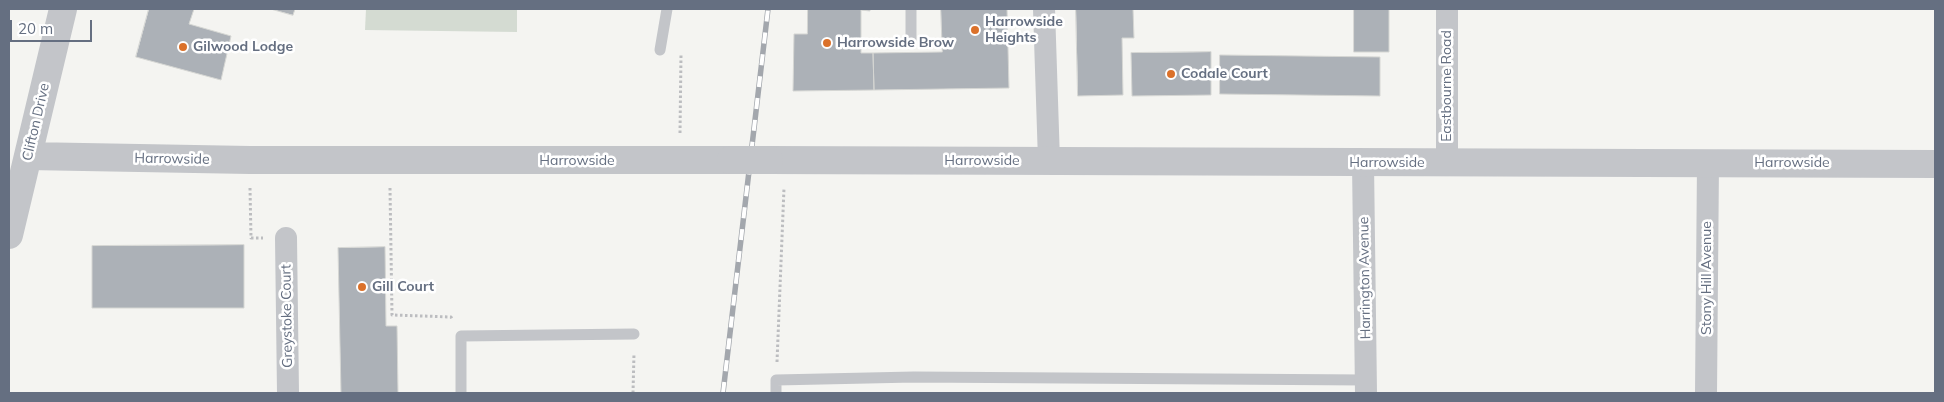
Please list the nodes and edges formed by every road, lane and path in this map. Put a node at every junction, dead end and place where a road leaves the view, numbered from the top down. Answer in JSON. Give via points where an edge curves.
{"nodes":[{"id":1,"x":63,"y":9,"type":"edge"},
{"id":2,"x":667,"y":9,"type":"edge"},
{"id":3,"x":911,"y":9,"type":"edge"},
{"id":4,"x":1044,"y":9,"type":"edge"},
{"id":5,"x":1447,"y":9,"type":"edge"},
{"id":6,"x":911,"y":39,"type":"dead end"},
{"id":7,"x":660,"y":50,"type":"dead end"},
{"id":8,"x":681,"y":53,"type":"dead end"},
{"id":9,"x":28,"y":156,"type":"junction"},
{"id":10,"x":679,"y":161,"type":"junction"},
{"id":11,"x":1049,"y":161,"type":"junction"},
{"id":12,"x":1363,"y":162,"type":"junction"},
{"id":13,"x":1448,"y":163,"type":"junction"},
{"id":14,"x":1708,"y":163,"type":"junction"},
{"id":15,"x":1935,"y":164,"type":"edge"},
{"id":16,"x":785,"y":173,"type":"junction"},
{"id":17,"x":390,"y":185,"type":"dead end"},
{"id":18,"x":250,"y":187,"type":"dead end"},
{"id":19,"x":9,"y":235,"type":"edge"},
{"id":20,"x":251,"y":238,"type":"dead end"},
{"id":21,"x":286,"y":238,"type":"dead end"},
{"id":22,"x":634,"y":334,"type":"joint"},
{"id":23,"x":461,"y":336,"type":"junction"},
{"id":24,"x":776,"y":380,"type":"junction"},
{"id":25,"x":1366,"y":387,"type":"edge"},
{"id":26,"x":288,"y":393,"type":"edge"},
{"id":27,"x":461,"y":393,"type":"edge"},
{"id":28,"x":633,"y":393,"type":"edge"},
{"id":29,"x":776,"y":393,"type":"edge"},
{"id":30,"x":1706,"y":393,"type":"edge"}],
"edges":[{"from":1,"to":9,"type":"street","name":"Clifton Drive"},
{"from":2,"to":7,"type":"lane"},
{"from":3,"to":6,"type":"lane"},
{"from":4,"to":11,"type":"street"},
{"from":5,"to":13,"type":"street","name":"Eastbourne Road"},
{"from":8,"to":10,"type":"path"},
{"from":9,"to":10,"type":"street","name":"Harrowside"},
{"from":9,"to":19,"type":"street","name":"Clifton Drive"},
{"from":10,"to":16,"type":"street","name":"Harrowside","bridge":true},
{"from":11,"to":12,"type":"street","name":"Harrowside"},
{"from":11,"to":16,"type":"street","name":"Harrowside"},
{"from":12,"to":13,"type":"street","name":"Harrowside"},
{"from":12,"to":25,"type":"street","name":"Harrington Avenue"},
{"from":13,"to":14,"type":"street","name":"Harrowside"},
{"from":14,"to":15,"type":"street","name":"Harrowside"},
{"from":14,"to":30,"type":"street","name":"Stony Hill Avenue"},
{"from":16,"to":24,"type":"path"},
{"from":17,"to":23,"type":"path","via":[[392,315],[451,317]]},
{"from":18,"to":20,"type":"path"},
{"from":21,"to":26,"type":"street","name":"Greystoke Court"},
{"from":22,"to":23,"type":"lane"},
{"from":22,"to":28,"type":"path"},
{"from":23,"to":27,"type":"lane"},
{"from":24,"to":25,"type":"lane","via":[[914,377]]},
{"from":24,"to":29,"type":"lane"}]}
